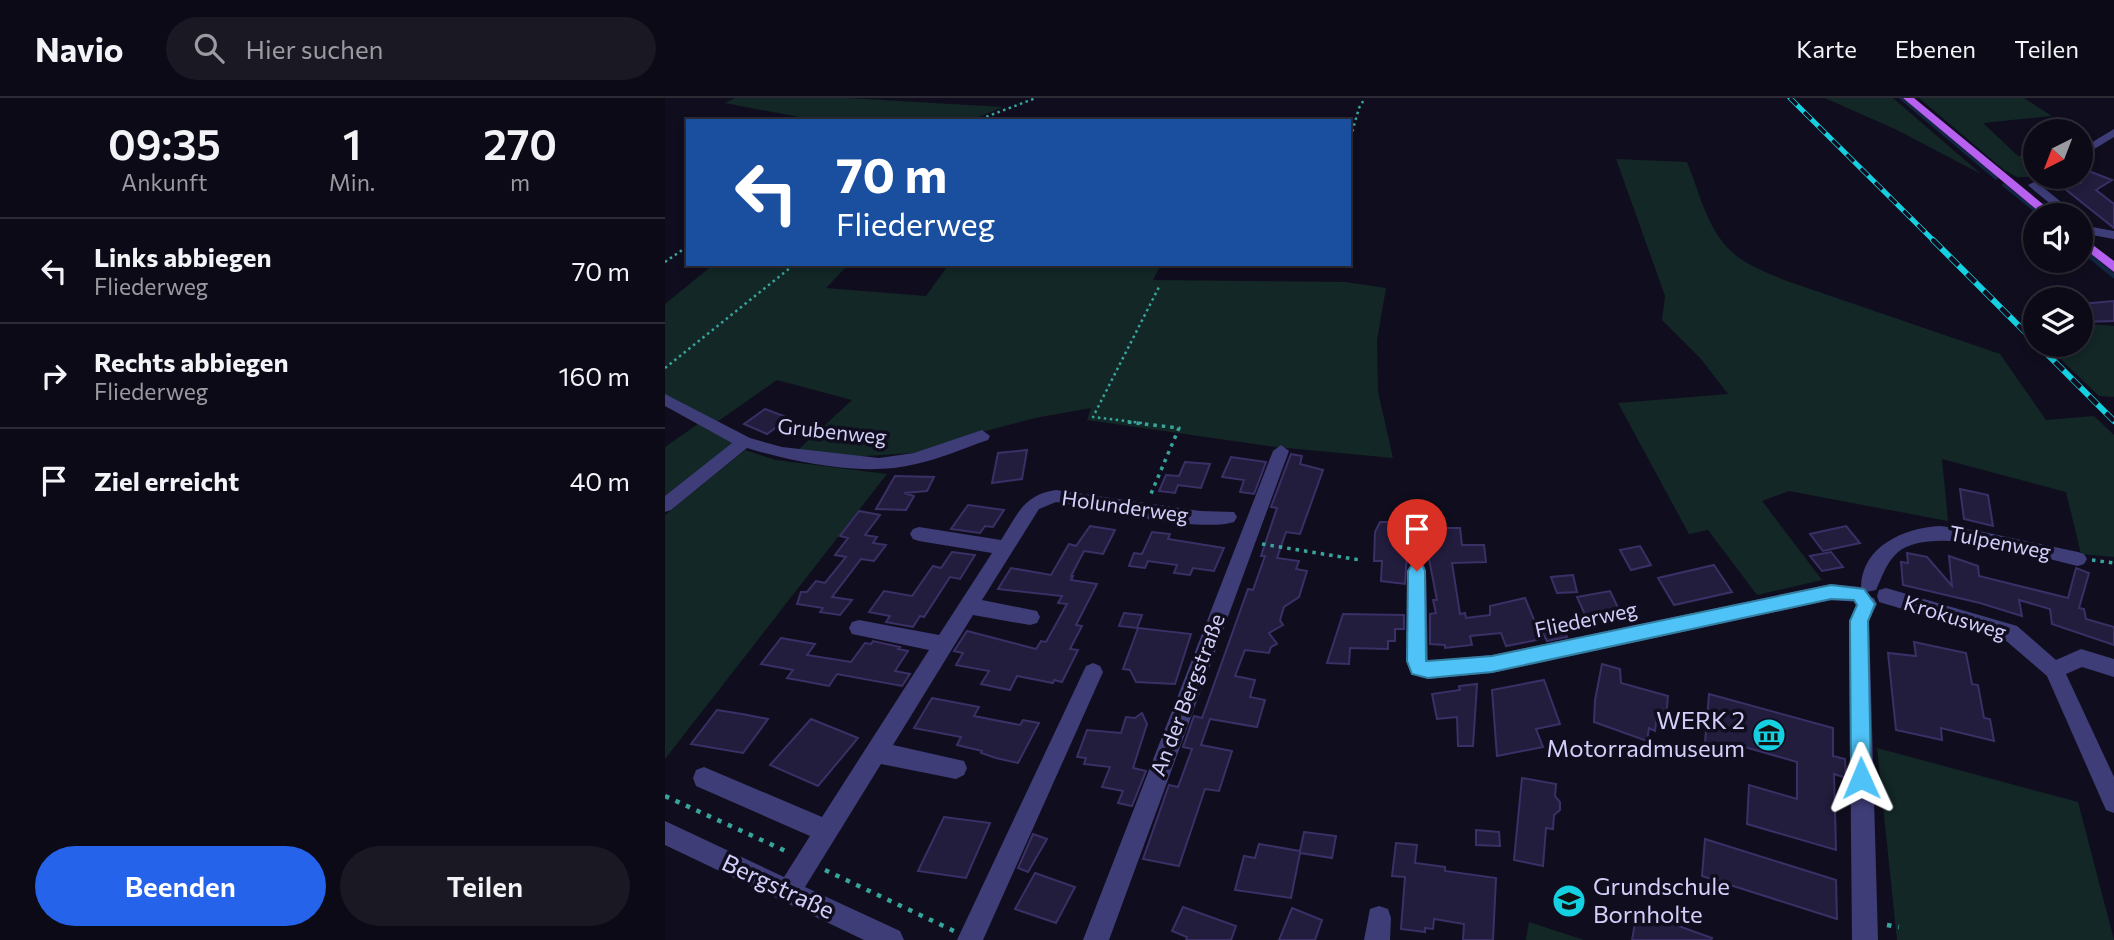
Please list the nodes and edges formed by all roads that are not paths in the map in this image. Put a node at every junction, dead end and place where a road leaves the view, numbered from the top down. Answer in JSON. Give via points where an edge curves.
{"nodes":[{"id":1,"x":1908,"y":98,"type":"edge"},
{"id":2,"x":2114,"y":132,"type":"edge"},
{"id":3,"x":2093,"y":146,"type":"edge"},
{"id":4,"x":2015,"y":186,"type":"junction"},
{"id":5,"x":2023,"y":186,"type":"edge"},
{"id":6,"x":2039,"y":189,"type":"edge"},
{"id":7,"x":2036,"y":203,"type":"edge"},
{"id":8,"x":2056,"y":203,"type":"edge"},
{"id":9,"x":2093,"y":232,"type":"edge"},
{"id":10,"x":2114,"y":235,"type":"edge"},
{"id":11,"x":2093,"y":242,"type":"edge"},
{"id":12,"x":2114,"y":268,"type":"edge"},
{"id":13,"x":665,"y":399,"type":"edge"},
{"id":14,"x":982,"y":436,"type":"dead end"},
{"id":15,"x":744,"y":442,"type":"junction"},
{"id":16,"x":1281,"y":451,"type":"dead end"},
{"id":17,"x":665,"y":505,"type":"edge"},
{"id":18,"x":1228,"y":517,"type":"dead end"},
{"id":19,"x":919,"y":534,"type":"dead end"},
{"id":20,"x":1006,"y":548,"type":"junction"},
{"id":21,"x":2078,"y":559,"type":"road end"},
{"id":22,"x":1417,"y":571,"type":"dead end"},
{"id":23,"x":1865,"y":594,"type":"junction"},
{"id":24,"x":969,"y":606,"type":"junction"},
{"id":25,"x":1030,"y":617,"type":"dead end"},
{"id":26,"x":859,"y":628,"type":"dead end"},
{"id":27,"x":945,"y":645,"type":"junction"},
{"id":28,"x":2114,"y":668,"type":"edge"},
{"id":29,"x":2054,"y":670,"type":"junction"},
{"id":30,"x":1093,"y":672,"type":"dead end"},
{"id":31,"x":875,"y":752,"type":"junction"},
{"id":32,"x":956,"y":768,"type":"dead end"},
{"id":33,"x":704,"y":778,"type":"dead end"},
{"id":34,"x":2114,"y":802,"type":"edge"},
{"id":35,"x":826,"y":831,"type":"junction"},
{"id":36,"x":665,"y":833,"type":"edge"},
{"id":37,"x":787,"y":893,"type":"junction"},
{"id":38,"x":891,"y":940,"type":"edge"},
{"id":39,"x":970,"y":940,"type":"edge"},
{"id":40,"x":1096,"y":940,"type":"edge"},
{"id":41,"x":1865,"y":940,"type":"edge"}],
"edges":[{"from":1,"to":4,"type":"main road"},
{"from":2,"to":3,"type":"street"},
{"from":4,"to":5,"type":"street"},
{"from":4,"to":7,"type":"main road"},
{"from":6,"to":8,"type":"street"},
{"from":9,"to":10,"type":"street"},
{"from":11,"to":12,"type":"main road"},
{"from":13,"to":15,"type":"street","name":"Grubenweg"},
{"from":14,"to":15,"type":"street","name":"Grubenweg","via":[[915,459],[879,464],[782,453]]},
{"from":15,"to":17,"type":"street"},
{"from":16,"to":40,"type":"street","name":"An der Bergstraße"},
{"from":18,"to":20,"type":"street","name":"Holunderweg","via":[[1056,496],[1033,504]]},
{"from":19,"to":20,"type":"street"},
{"from":20,"to":24,"type":"street","name":"Holunderweg"},
{"from":21,"to":23,"type":"street","name":"Tulpenweg","via":[[1953,532],[1929,532],[1905,537],[1888,550],[1874,568]]},
{"from":22,"to":23,"type":"street","name":"Fliederweg","via":[[1416,661],[1419,668],[1428,670],[1492,664],[1831,592]]},
{"from":23,"to":29,"type":"street","name":"Krokusweg","via":[[1881,607],[1886,596],[2010,632]]},
{"from":23,"to":41,"type":"street","name":"Tulpenweg","via":[[1859,621]]},
{"from":24,"to":25,"type":"street"},
{"from":24,"to":27,"type":"street","name":"Holunderweg"},
{"from":26,"to":27,"type":"street"},
{"from":27,"to":31,"type":"street","name":"Holunderweg"},
{"from":28,"to":29,"type":"street","via":[[2081,658]]},
{"from":29,"to":34,"type":"street","name":"Krokusweg"},
{"from":30,"to":39,"type":"street"},
{"from":31,"to":32,"type":"street"},
{"from":31,"to":35,"type":"street","name":"Holunderweg"},
{"from":33,"to":35,"type":"street"},
{"from":35,"to":37,"type":"street","name":"Holunderweg"},
{"from":36,"to":37,"type":"street","name":"Bergstraße"},
{"from":37,"to":38,"type":"street","name":"Bergstraße"}]}
